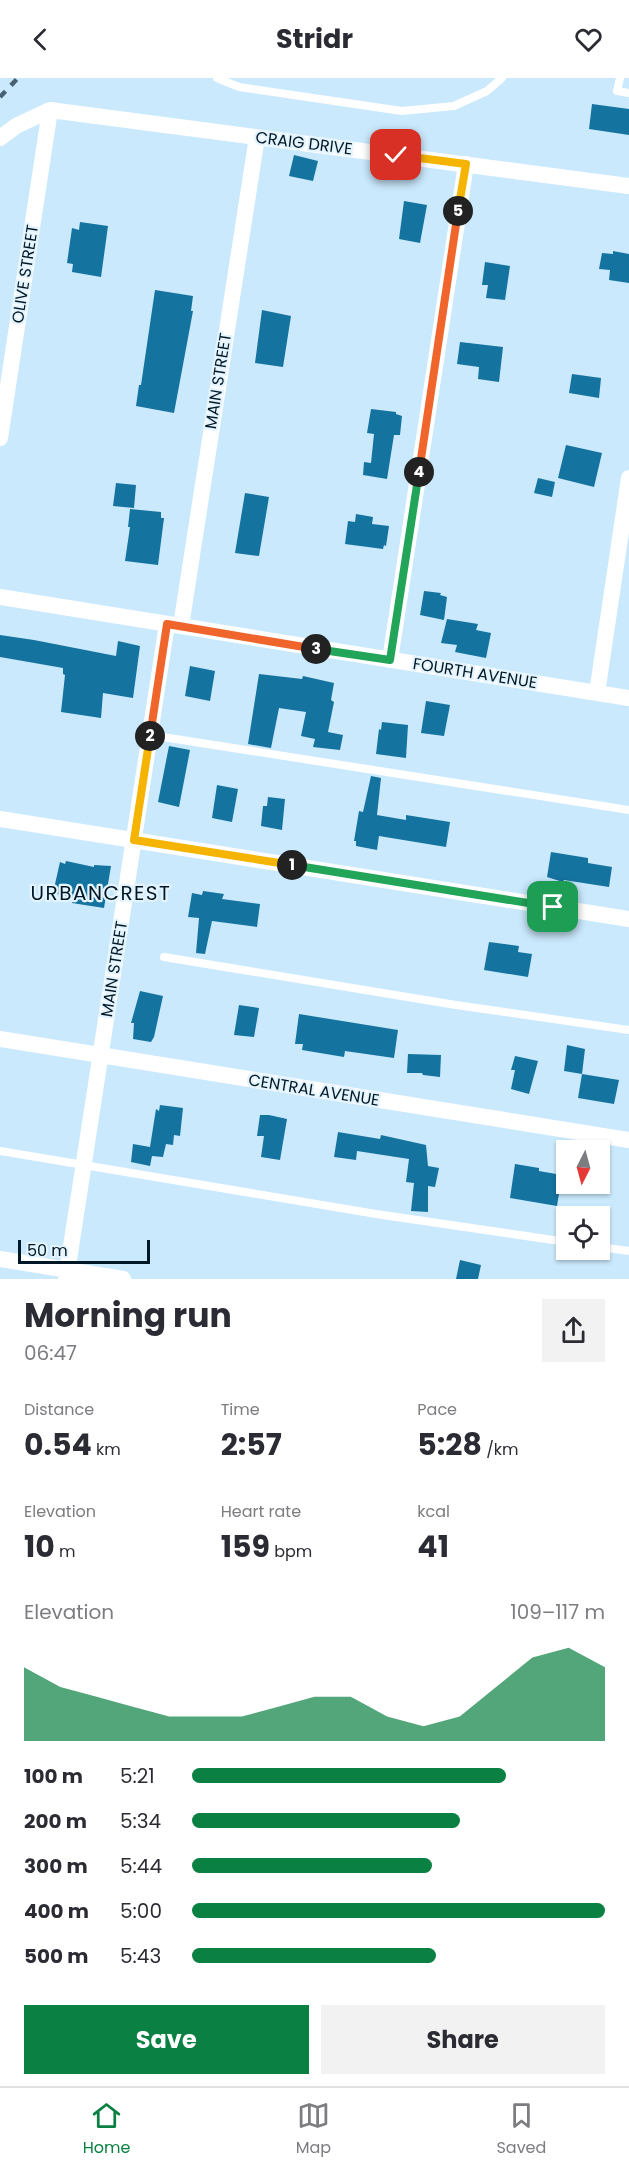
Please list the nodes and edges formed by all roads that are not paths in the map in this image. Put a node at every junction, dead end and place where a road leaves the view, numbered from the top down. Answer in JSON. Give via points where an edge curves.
{"nodes":[{"id":1,"x":217,"y":78,"type":"edge"},
{"id":2,"x":502,"y":78,"type":"edge"},
{"id":3,"x":620,"y":78,"type":"edge"},
{"id":4,"x":629,"y":93,"type":"edge"},
{"id":5,"x":50,"y":110,"type":"junction"},
{"id":6,"x":257,"y":136,"type":"junction"},
{"id":7,"x":0,"y":138,"type":"edge"},
{"id":8,"x":466,"y":164,"type":"junction"},
{"id":9,"x":629,"y":186,"type":"edge"},
{"id":10,"x":0,"y":438,"type":"edge"},
{"id":11,"x":629,"y":478,"type":"edge"},
{"id":12,"x":0,"y":597,"type":"edge"},
{"id":13,"x":174,"y":625,"type":"junction"},
{"id":14,"x":390,"y":660,"type":"junction"},
{"id":15,"x":597,"y":693,"type":"junction"},
{"id":16,"x":629,"y":698,"type":"edge"},
{"id":17,"x":150,"y":735,"type":"junction"},
{"id":18,"x":629,"y":810,"type":"edge"},
{"id":19,"x":0,"y":819,"type":"edge"},
{"id":20,"x":134,"y":840,"type":"junction"},
{"id":21,"x":629,"y":919,"type":"edge"},
{"id":22,"x":164,"y":957,"type":"dead end"},
{"id":23,"x":629,"y":1030,"type":"edge"},
{"id":24,"x":0,"y":1039,"type":"edge"},
{"id":25,"x":100,"y":1055,"type":"junction"},
{"id":26,"x":629,"y":1140,"type":"edge"},
{"id":27,"x":0,"y":1151,"type":"edge"},
{"id":28,"x":84,"y":1164,"type":"junction"},
{"id":29,"x":556,"y":1240,"type":"edge"},
{"id":30,"x":610,"y":1248,"type":"edge"},
{"id":31,"x":629,"y":1251,"type":"edge"},
{"id":32,"x":0,"y":1259,"type":"edge"},
{"id":33,"x":67,"y":1274,"type":"edge"},
{"id":34,"x":123,"y":1279,"type":"edge"}],
"edges":[{"from":1,"to":2,"type":"lane","via":[[239,87],[402,111],[454,106],[487,91]]},
{"from":3,"to":4,"type":"lane","via":[[618,91]]},
{"from":5,"to":6,"type":"street","name":"CRAIG DRIVE"},
{"from":5,"to":7,"type":"street"},
{"from":5,"to":10,"type":"street","name":"OLIVE STREET"},
{"from":6,"to":8,"type":"street","name":"CRAIG DRIVE"},
{"from":6,"to":13,"type":"street","name":"MAIN STREET"},
{"from":8,"to":9,"type":"street","name":"CRAIG DRIVE"},
{"from":8,"to":14,"type":"street"},
{"from":11,"to":15,"type":"street"},
{"from":12,"to":13,"type":"street","name":"FOURTH AVENUE"},
{"from":13,"to":14,"type":"street","name":"FOURTH AVENUE"},
{"from":13,"to":17,"type":"street","name":"MAIN STREET"},
{"from":14,"to":15,"type":"street","name":"FOURTH AVENUE"},
{"from":15,"to":16,"type":"street","name":"FOURTH AVENUE"},
{"from":17,"to":18,"type":"lane"},
{"from":17,"to":20,"type":"street","name":"MAIN STREET"},
{"from":19,"to":20,"type":"street"},
{"from":20,"to":21,"type":"street"},
{"from":20,"to":25,"type":"street","name":"MAIN STREET"},
{"from":22,"to":23,"type":"lane"},
{"from":24,"to":25,"type":"street","name":"CENTRAL AVENUE"},
{"from":25,"to":26,"type":"street","name":"CENTRAL AVENUE"},
{"from":25,"to":28,"type":"street","name":"MAIN STREET"},
{"from":27,"to":28,"type":"lane"},
{"from":28,"to":29,"type":"lane"},
{"from":28,"to":33,"type":"street","name":"MAIN STREET"},
{"from":30,"to":31,"type":"lane"},
{"from":32,"to":33,"type":"street"},
{"from":33,"to":34,"type":"street"}]}
